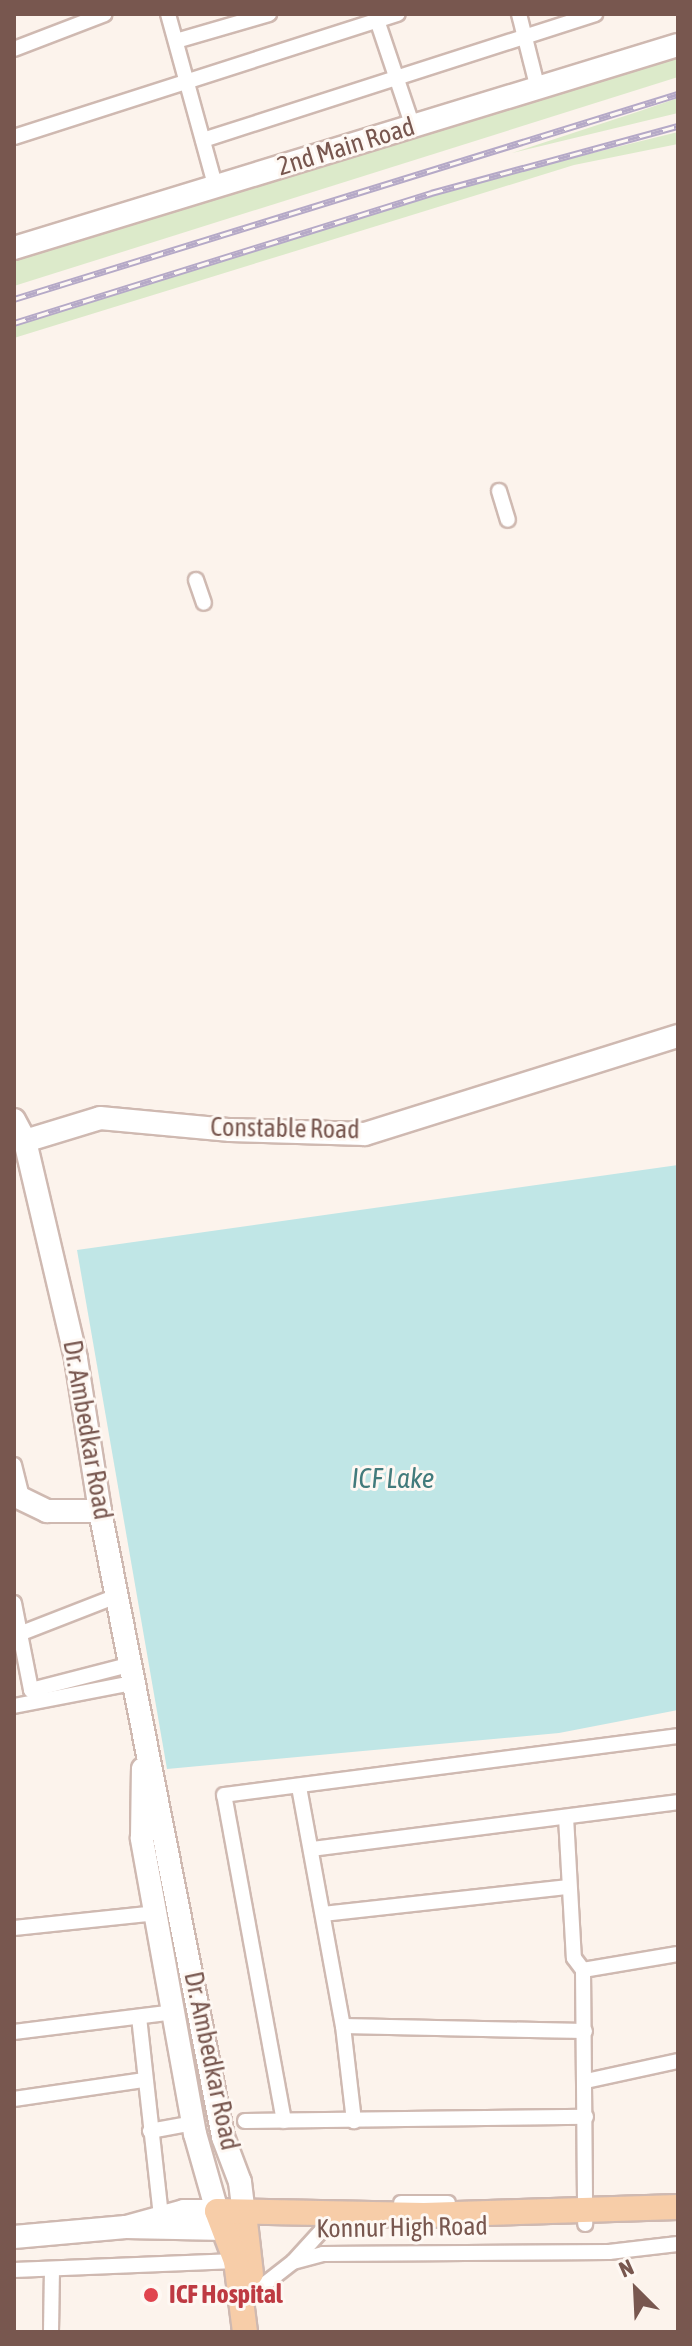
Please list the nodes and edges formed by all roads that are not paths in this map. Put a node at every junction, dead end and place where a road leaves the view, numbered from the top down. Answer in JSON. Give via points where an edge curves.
{"nodes":[{"id":1,"x":105,"y":14,"type":"edge"},
{"id":2,"x":168,"y":14,"type":"edge"},
{"id":3,"x":269,"y":14,"type":"edge"},
{"id":4,"x":398,"y":14,"type":"edge"},
{"id":5,"x":519,"y":14,"type":"edge"},
{"id":6,"x":595,"y":14,"type":"edge"},
{"id":7,"x":377,"y":20,"type":"junction"},
{"id":8,"x":524,"y":36,"type":"junction"},
{"id":9,"x":176,"y":41,"type":"junction"},
{"id":10,"x":678,"y":45,"type":"edge"},
{"id":11,"x":14,"y":49,"type":"edge"},
{"id":12,"x":398,"y":76,"type":"junction"},
{"id":13,"x":186,"y":82,"type":"junction"},
{"id":14,"x":538,"y":89,"type":"junction"},
{"id":15,"x":413,"y":127,"type":"junction"},
{"id":16,"x":14,"y":137,"type":"edge"},
{"id":17,"x":203,"y":140,"type":"junction"},
{"id":18,"x":216,"y":188,"type":"junction"},
{"id":19,"x":14,"y":248,"type":"edge"},
{"id":20,"x":499,"y":491,"type":"dead end"},
{"id":21,"x":508,"y":520,"type":"dead end"},
{"id":22,"x":196,"y":580,"type":"dead end"},
{"id":23,"x":204,"y":603,"type":"dead end"},
{"id":24,"x":678,"y":1036,"type":"edge"},
{"id":25,"x":14,"y":1120,"type":"edge"},
{"id":26,"x":19,"y":1144,"type":"edge"},
{"id":27,"x":14,"y":1465,"type":"edge"},
{"id":28,"x":18,"y":1497,"type":"edge"},
{"id":29,"x":100,"y":1511,"type":"junction"},
{"id":30,"x":119,"y":1595,"type":"junction"},
{"id":31,"x":14,"y":1603,"type":"edge"},
{"id":32,"x":16,"y":1635,"type":"edge"},
{"id":33,"x":134,"y":1673,"type":"junction"},
{"id":34,"x":14,"y":1706,"type":"edge"},
{"id":35,"x":143,"y":1721,"type":"junction"},
{"id":36,"x":678,"y":1736,"type":"edge"},
{"id":37,"x":299,"y":1787,"type":"junction"},
{"id":38,"x":678,"y":1802,"type":"edge"},
{"id":39,"x":566,"y":1817,"type":"junction"},
{"id":40,"x":312,"y":1849,"type":"junction"},
{"id":41,"x":569,"y":1887,"type":"junction"},
{"id":42,"x":157,"y":1913,"type":"junction"},
{"id":43,"x":323,"y":1914,"type":"junction"},
{"id":44,"x":14,"y":1928,"type":"edge"},
{"id":45,"x":678,"y":1954,"type":"edge"},
{"id":46,"x":583,"y":1970,"type":"junction"},
{"id":47,"x":175,"y":2012,"type":"junction"},
{"id":48,"x":139,"y":2017,"type":"junction"},
{"id":49,"x":343,"y":2026,"type":"junction"},
{"id":50,"x":585,"y":2031,"type":"junction"},
{"id":51,"x":14,"y":2032,"type":"edge"},
{"id":52,"x":678,"y":2061,"type":"edge"},
{"id":53,"x":145,"y":2080,"type":"junction"},
{"id":54,"x":586,"y":2081,"type":"junction"},
{"id":55,"x":14,"y":2099,"type":"edge"},
{"id":56,"x":586,"y":2117,"type":"junction"},
{"id":57,"x":193,"y":2120,"type":"junction"},
{"id":58,"x":245,"y":2121,"type":"dead end"},
{"id":59,"x":284,"y":2121,"type":"junction"},
{"id":60,"x":354,"y":2121,"type":"junction"},
{"id":61,"x":221,"y":2122,"type":"junction"},
{"id":62,"x":150,"y":2131,"type":"junction"},
{"id":63,"x":678,"y":2199,"type":"edge"},
{"id":64,"x":678,"y":2207,"type":"edge"},
{"id":65,"x":586,"y":2213,"type":"junction"},
{"id":66,"x":161,"y":2216,"type":"junction"},
{"id":67,"x":239,"y":2217,"type":"junction"},
{"id":68,"x":678,"y":2220,"type":"edge"},
{"id":69,"x":126,"y":2227,"type":"junction"},
{"id":70,"x":323,"y":2229,"type":"junction"},
{"id":71,"x":14,"y":2237,"type":"edge"},
{"id":72,"x":678,"y":2244,"type":"edge"},
{"id":73,"x":236,"y":2261,"type":"junction"},
{"id":74,"x":293,"y":2262,"type":"junction"},
{"id":75,"x":52,"y":2269,"type":"junction"},
{"id":76,"x":14,"y":2270,"type":"edge"},
{"id":77,"x":252,"y":2294,"type":"junction"},
{"id":78,"x":51,"y":2332,"type":"edge"},
{"id":79,"x":245,"y":2332,"type":"edge"},
{"id":80,"x":258,"y":2332,"type":"edge"}],
"edges":[{"from":1,"to":11,"type":"street"},
{"from":2,"to":9,"type":"street"},
{"from":3,"to":9,"type":"street"},
{"from":4,"to":7,"type":"street"},
{"from":5,"to":8,"type":"street"},
{"from":6,"to":8,"type":"street"},
{"from":7,"to":12,"type":"street"},
{"from":7,"to":13,"type":"street"},
{"from":8,"to":12,"type":"street"},
{"from":8,"to":14,"type":"street"},
{"from":9,"to":13,"type":"street"},
{"from":10,"to":14,"type":"main road","name":"2nd Main Road"},
{"from":12,"to":15,"type":"street"},
{"from":12,"to":17,"type":"street"},
{"from":13,"to":16,"type":"street"},
{"from":13,"to":17,"type":"street"},
{"from":14,"to":15,"type":"main road","name":"2nd Main Road"},
{"from":15,"to":18,"type":"main road","name":"2nd Main Road"},
{"from":17,"to":18,"type":"street"},
{"from":18,"to":19,"type":"main road","name":"2nd Main Road"},
{"from":20,"to":21,"type":"street"},
{"from":22,"to":23,"type":"street"},
{"from":24,"to":26,"type":"main road","name":"Constable Road","via":[[365,1134],[230,1130],[100,1118]]},
{"from":25,"to":26,"type":"main road","name":"Dr. Ambedkar Road"},
{"from":26,"to":29,"type":"main road","name":"Dr. Ambedkar Road","via":[[76,1359]]},
{"from":27,"to":28,"type":"street"},
{"from":28,"to":29,"type":"main road","via":[[47,1511]]},
{"from":29,"to":30,"type":"main road","name":"Dr. Ambedkar Road"},
{"from":30,"to":32,"type":"street"},
{"from":30,"to":33,"type":"main road","name":"Dr. Ambedkar Road"},
{"from":31,"to":32,"type":"street"},
{"from":32,"to":33,"type":"street","via":[[31,1690]]},
{"from":33,"to":34,"type":"street"},
{"from":33,"to":35,"type":"main road","name":"Dr. Ambedkar Road"},
{"from":35,"to":42,"type":"main road","name":"Dr. Ambedkar Road","via":[[142,1838]]},
{"from":35,"to":61,"type":"main road","name":"Dr. Ambedkar Road"},
{"from":36,"to":37,"type":"street"},
{"from":37,"to":40,"type":"street"},
{"from":37,"to":59,"type":"street","via":[[224,1795]]},
{"from":38,"to":39,"type":"street"},
{"from":39,"to":40,"type":"street"},
{"from":39,"to":41,"type":"street"},
{"from":40,"to":43,"type":"street"},
{"from":41,"to":43,"type":"street"},
{"from":41,"to":46,"type":"street","via":[[574,1958]]},
{"from":42,"to":44,"type":"street"},
{"from":42,"to":47,"type":"main road","name":"Dr. Ambedkar Road"},
{"from":43,"to":49,"type":"street"},
{"from":45,"to":46,"type":"street"},
{"from":46,"to":50,"type":"street"},
{"from":47,"to":48,"type":"street"},
{"from":47,"to":57,"type":"main road","name":"Dr. Ambedkar Road"},
{"from":48,"to":51,"type":"street"},
{"from":48,"to":53,"type":"street"},
{"from":49,"to":50,"type":"street"},
{"from":49,"to":60,"type":"street"},
{"from":50,"to":54,"type":"street"},
{"from":52,"to":54,"type":"street"},
{"from":53,"to":55,"type":"street"},
{"from":53,"to":62,"type":"street"},
{"from":54,"to":56,"type":"street"},
{"from":56,"to":60,"type":"street"},
{"from":56,"to":65,"type":"street"},
{"from":57,"to":61,"type":"street"},
{"from":57,"to":62,"type":"street"},
{"from":57,"to":67,"type":"main road","name":"Dr. Ambedkar Road"},
{"from":58,"to":59,"type":"street"},
{"from":59,"to":60,"type":"street"},
{"from":61,"to":67,"type":"main road","name":"Dr. Ambedkar Road"},
{"from":62,"to":66,"type":"street"},
{"from":63,"to":65,"type":"street"},
{"from":64,"to":65,"type":"main road"},
{"from":65,"to":67,"type":"main road"},
{"from":65,"to":68,"type":"main road","name":"Konnur High Road"},
{"from":65,"to":70,"type":"main road","name":"Konnur High Road"},
{"from":66,"to":67,"type":"main road","name":"Konnur High Road"},
{"from":66,"to":69,"type":"main road","name":"Konnur High Road"},
{"from":67,"to":69,"type":"main road","name":"Konnur High Road"},
{"from":67,"to":70,"type":"main road","name":"Konnur High Road"},
{"from":67,"to":73,"type":"main road"},
{"from":67,"to":77,"type":"main road"},
{"from":69,"to":71,"type":"main road","name":"Konnur High Road"},
{"from":70,"to":74,"type":"street"},
{"from":72,"to":74,"type":"street","via":[[609,2252],[323,2254]]},
{"from":73,"to":75,"type":"street"},
{"from":73,"to":79,"type":"main road"},
{"from":74,"to":77,"type":"street"},
{"from":75,"to":76,"type":"street"},
{"from":75,"to":78,"type":"street"},
{"from":77,"to":80,"type":"main road"}]}
